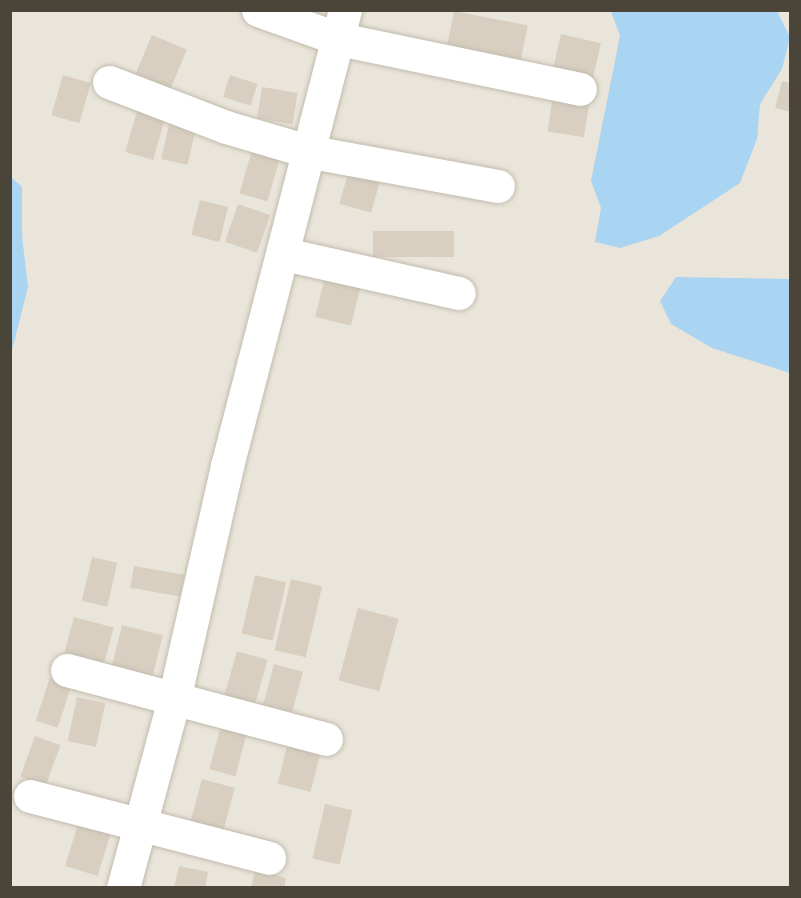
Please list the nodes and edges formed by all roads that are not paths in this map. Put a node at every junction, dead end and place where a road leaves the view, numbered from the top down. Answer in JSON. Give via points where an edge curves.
{"nodes":[{"id":1,"x":258,"y":10,"type":"edge"},
{"id":2,"x":342,"y":25,"type":"edge"},
{"id":3,"x":109,"y":82,"type":"dead end"},
{"id":4,"x":580,"y":89,"type":"dead end"},
{"id":5,"x":311,"y":152,"type":"junction"},
{"id":6,"x":498,"y":186,"type":"dead end"},
{"id":7,"x":284,"y":254,"type":"junction"},
{"id":8,"x":459,"y":293,"type":"dead end"},
{"id":9,"x":67,"y":670,"type":"dead end"},
{"id":10,"x":174,"y":700,"type":"junction"},
{"id":11,"x":326,"y":739,"type":"dead end"},
{"id":12,"x":30,"y":796,"type":"dead end"},
{"id":13,"x":140,"y":823,"type":"junction"},
{"id":14,"x":269,"y":858,"type":"dead end"},
{"id":15,"x":123,"y":888,"type":"edge"}],
"edges":[{"from":1,"to":2,"type":"street"},
{"from":2,"to":4,"type":"street"},
{"from":2,"to":5,"type":"street"},
{"from":3,"to":5,"type":"street","via":[[226,128]]},
{"from":5,"to":6,"type":"street"},
{"from":5,"to":7,"type":"street"},
{"from":7,"to":8,"type":"street"},
{"from":7,"to":10,"type":"street","via":[[227,466]]},
{"from":9,"to":10,"type":"street"},
{"from":10,"to":11,"type":"street"},
{"from":10,"to":13,"type":"street"},
{"from":12,"to":13,"type":"street"},
{"from":13,"to":14,"type":"street"},
{"from":13,"to":15,"type":"street"}]}
